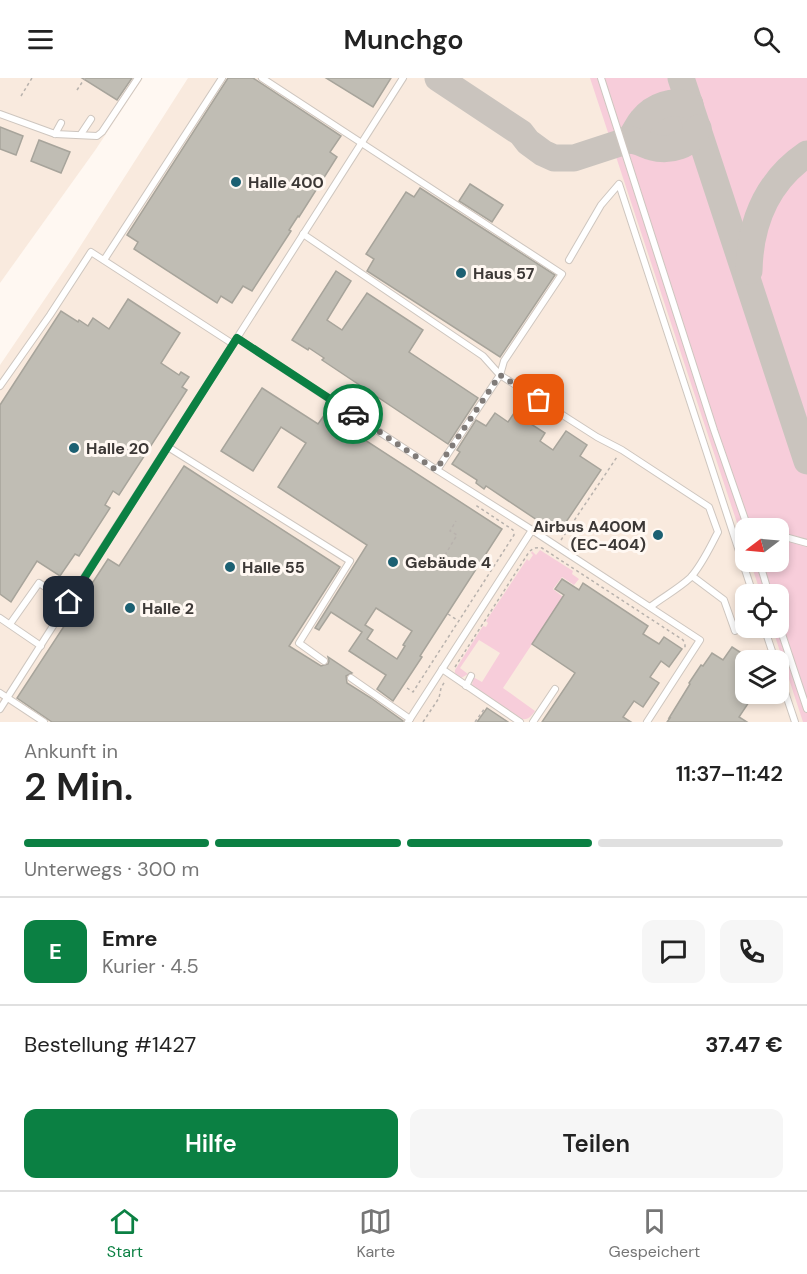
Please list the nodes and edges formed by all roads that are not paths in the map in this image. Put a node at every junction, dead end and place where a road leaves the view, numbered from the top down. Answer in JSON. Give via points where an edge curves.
{"nodes":[{"id":1,"x":138,"y":78,"type":"edge"},
{"id":2,"x":222,"y":78,"type":"edge"},
{"id":3,"x":262,"y":78,"type":"edge"},
{"id":4,"x":403,"y":78,"type":"edge"},
{"id":5,"x":601,"y":78,"type":"edge"},
{"id":6,"x":0,"y":114,"type":"edge"},
{"id":7,"x":91,"y":119,"type":"dead end"},
{"id":8,"x":61,"y":123,"type":"dead end"},
{"id":9,"x":55,"y":134,"type":"junction"},
{"id":10,"x":81,"y":134,"type":"junction"},
{"id":11,"x":362,"y":142,"type":"junction"},
{"id":12,"x":303,"y":234,"type":"junction"},
{"id":13,"x":569,"y":260,"type":"dead end"},
{"id":14,"x":104,"y":261,"type":"junction"},
{"id":15,"x":235,"y":341,"type":"junction"},
{"id":16,"x":500,"y":375,"type":"junction"},
{"id":17,"x":0,"y":386,"type":"edge"},
{"id":18,"x":168,"y":447,"type":"junction"},
{"id":19,"x":436,"y":470,"type":"junction"},
{"id":20,"x":744,"y":518,"type":"edge"},
{"id":21,"x":532,"y":530,"type":"junction"},
{"id":22,"x":789,"y":538,"type":"edge"},
{"id":23,"x":807,"y":543,"type":"edge"},
{"id":24,"x":692,"y":576,"type":"junction"},
{"id":25,"x":750,"y":584,"type":"edge"},
{"id":26,"x":69,"y":602,"type":"junction"},
{"id":27,"x":650,"y":607,"type":"junction"},
{"id":28,"x":0,"y":618,"type":"edge"},
{"id":29,"x":10,"y":624,"type":"junction"},
{"id":30,"x":735,"y":631,"type":"dead end"},
{"id":31,"x":783,"y":638,"type":"edge"},
{"id":32,"x":41,"y":646,"type":"junction"},
{"id":33,"x":324,"y":661,"type":"dead end"},
{"id":34,"x":442,"y":669,"type":"junction"},
{"id":35,"x":471,"y":676,"type":"dead end"},
{"id":36,"x":351,"y":678,"type":"dead end"},
{"id":37,"x":466,"y":686,"type":"junction"},
{"id":38,"x":555,"y":689,"type":"dead end"},
{"id":39,"x":0,"y":693,"type":"edge"},
{"id":40,"x":8,"y":698,"type":"junction"},
{"id":41,"x":789,"y":704,"type":"edge"},
{"id":42,"x":0,"y":709,"type":"edge"},
{"id":43,"x":807,"y":709,"type":"edge"},
{"id":44,"x":409,"y":721,"type":"edge"},
{"id":45,"x":44,"y":722,"type":"edge"},
{"id":46,"x":520,"y":722,"type":"edge"},
{"id":47,"x":533,"y":722,"type":"edge"},
{"id":48,"x":647,"y":722,"type":"edge"},
{"id":49,"x":795,"y":722,"type":"edge"}],
"edges":[{"from":1,"to":10,"type":"lane","via":[[102,132],[97,136]]},
{"from":2,"to":14,"type":"lane"},
{"from":3,"to":11,"type":"lane"},
{"from":4,"to":11,"type":"lane"},
{"from":5,"to":20,"type":"lane"},
{"from":6,"to":9,"type":"lane"},
{"from":7,"to":10,"type":"lane"},
{"from":8,"to":9,"type":"lane"},
{"from":9,"to":10,"type":"lane"},
{"from":11,"to":12,"type":"lane"},
{"from":11,"to":16,"type":"lane","via":[[562,274],[504,361]]},
{"from":12,"to":15,"type":"lane"},
{"from":12,"to":16,"type":"lane","via":[[483,356]]},
{"from":13,"to":25,"type":"lane","via":[[619,184]]},
{"from":14,"to":15,"type":"lane"},
{"from":14,"to":17,"type":"lane","via":[[90,252]]},
{"from":15,"to":18,"type":"lane"},
{"from":15,"to":19,"type":"lane"},
{"from":16,"to":19,"type":"lane"},
{"from":16,"to":24,"type":"lane","via":[[709,507],[718,532]]},
{"from":18,"to":26,"type":"lane"},
{"from":18,"to":33,"type":"lane","via":[[350,561],[298,643]]},
{"from":19,"to":21,"type":"lane"},
{"from":21,"to":27,"type":"lane"},
{"from":21,"to":34,"type":"lane"},
{"from":22,"to":23,"type":"lane"},
{"from":24,"to":27,"type":"lane"},
{"from":24,"to":30,"type":"lane","via":[[724,600]]},
{"from":26,"to":29,"type":"lane","via":[[39,583]]},
{"from":26,"to":32,"type":"lane"},
{"from":27,"to":48,"type":"lane","via":[[700,640]]},
{"from":28,"to":29,"type":"lane"},
{"from":29,"to":32,"type":"lane"},
{"from":31,"to":43,"type":"lane"},
{"from":32,"to":40,"type":"lane"},
{"from":34,"to":37,"type":"lane"},
{"from":34,"to":44,"type":"lane"},
{"from":35,"to":37,"type":"lane"},
{"from":36,"to":44,"type":"lane"},
{"from":37,"to":46,"type":"lane"},
{"from":38,"to":47,"type":"lane"},
{"from":39,"to":40,"type":"lane"},
{"from":40,"to":42,"type":"lane"},
{"from":40,"to":45,"type":"lane"},
{"from":41,"to":49,"type":"lane"}]}
